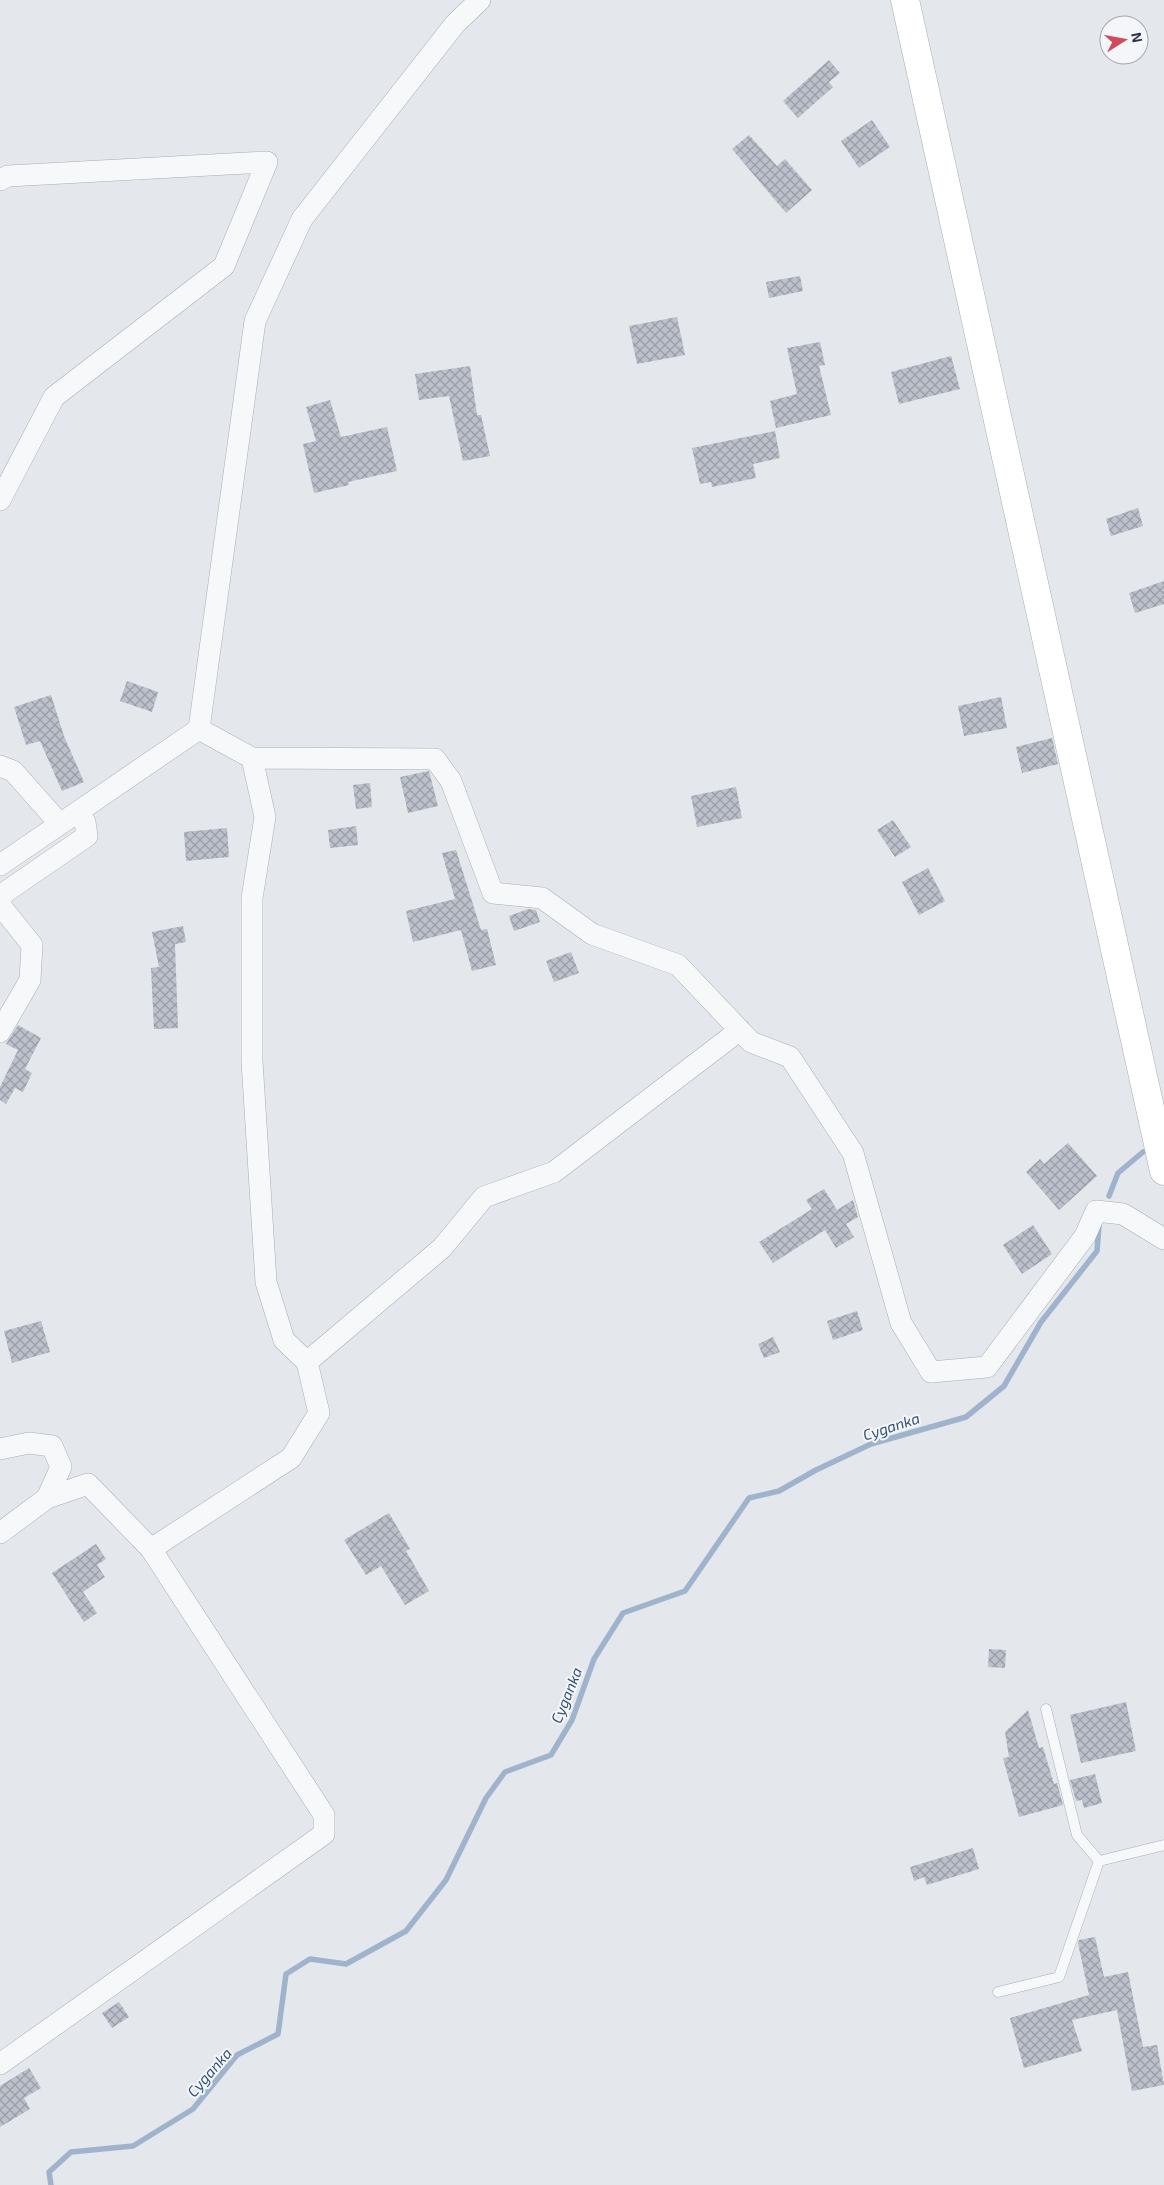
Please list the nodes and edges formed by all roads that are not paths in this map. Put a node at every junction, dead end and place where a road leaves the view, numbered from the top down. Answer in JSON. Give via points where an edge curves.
{"nodes":[{"id":1,"x":480,"y":0,"type":"edge"},
{"id":2,"x":905,"y":0,"type":"edge"},
{"id":3,"x":0,"y":180,"type":"edge"},
{"id":4,"x":0,"y":500,"type":"edge"},
{"id":5,"x":198,"y":729,"type":"junction"},
{"id":6,"x":252,"y":758,"type":"junction"},
{"id":7,"x":0,"y":766,"type":"edge"},
{"id":8,"x":68,"y":819,"type":"junction"},
{"id":9,"x":0,"y":866,"type":"edge"},
{"id":10,"x":0,"y":903,"type":"edge"},
{"id":11,"x":740,"y":1030,"type":"junction"},
{"id":12,"x":0,"y":1032,"type":"edge"},
{"id":13,"x":1164,"y":1170,"type":"edge"},
{"id":14,"x":1164,"y":1239,"type":"edge"},
{"id":15,"x":307,"y":1362,"type":"junction"},
{"id":16,"x":0,"y":1449,"type":"edge"},
{"id":17,"x":47,"y":1498,"type":"junction"},
{"id":18,"x":0,"y":1533,"type":"edge"},
{"id":19,"x":151,"y":1549,"type":"junction"},
{"id":20,"x":1046,"y":1708,"type":"dead end"},
{"id":21,"x":1164,"y":1845,"type":"edge"},
{"id":22,"x":1099,"y":1861,"type":"junction"},
{"id":23,"x":998,"y":1992,"type":"dead end"},
{"id":24,"x":0,"y":2064,"type":"edge"}],
"edges":[{"from":1,"to":5,"type":"street","via":[[455,24],[302,219],[255,321]]},
{"from":2,"to":13,"type":"street"},
{"from":3,"to":4,"type":"street","via":[[8,176],[267,162],[224,266],[54,396]]},
{"from":5,"to":6,"type":"street"},
{"from":5,"to":8,"type":"street"},
{"from":6,"to":11,"type":"street","via":[[435,759],[451,781],[493,894],[542,898],[592,934],[678,964]]},
{"from":6,"to":15,"type":"street","via":[[265,817],[252,898],[252,1061],[266,1282],[284,1340]]},
{"from":7,"to":8,"type":"street","via":[[13,771]]},
{"from":8,"to":9,"type":"street"},
{"from":8,"to":10,"type":"street","via":[[85,822],[87,836],[4,893]]},
{"from":10,"to":12,"type":"street","via":[[32,944],[30,980]]},
{"from":11,"to":14,"type":"street","via":[[751,1042],[790,1057],[853,1153],[901,1323],[931,1372],[987,1367],[1085,1236],[1096,1211],[1123,1214]]},
{"from":11,"to":15,"type":"street","via":[[554,1172],[484,1197],[442,1248]]},
{"from":15,"to":19,"type":"street","via":[[319,1414],[291,1458]]},
{"from":16,"to":17,"type":"street","via":[[29,1443],[52,1446],[62,1467]]},
{"from":17,"to":18,"type":"street"},
{"from":17,"to":19,"type":"street","via":[[88,1484]]},
{"from":19,"to":24,"type":"street","via":[[324,1815],[324,1834]]},
{"from":20,"to":22,"type":"lane","via":[[1077,1835]]},
{"from":21,"to":22,"type":"lane"},
{"from":22,"to":23,"type":"lane","via":[[1058,1977]]}]}
